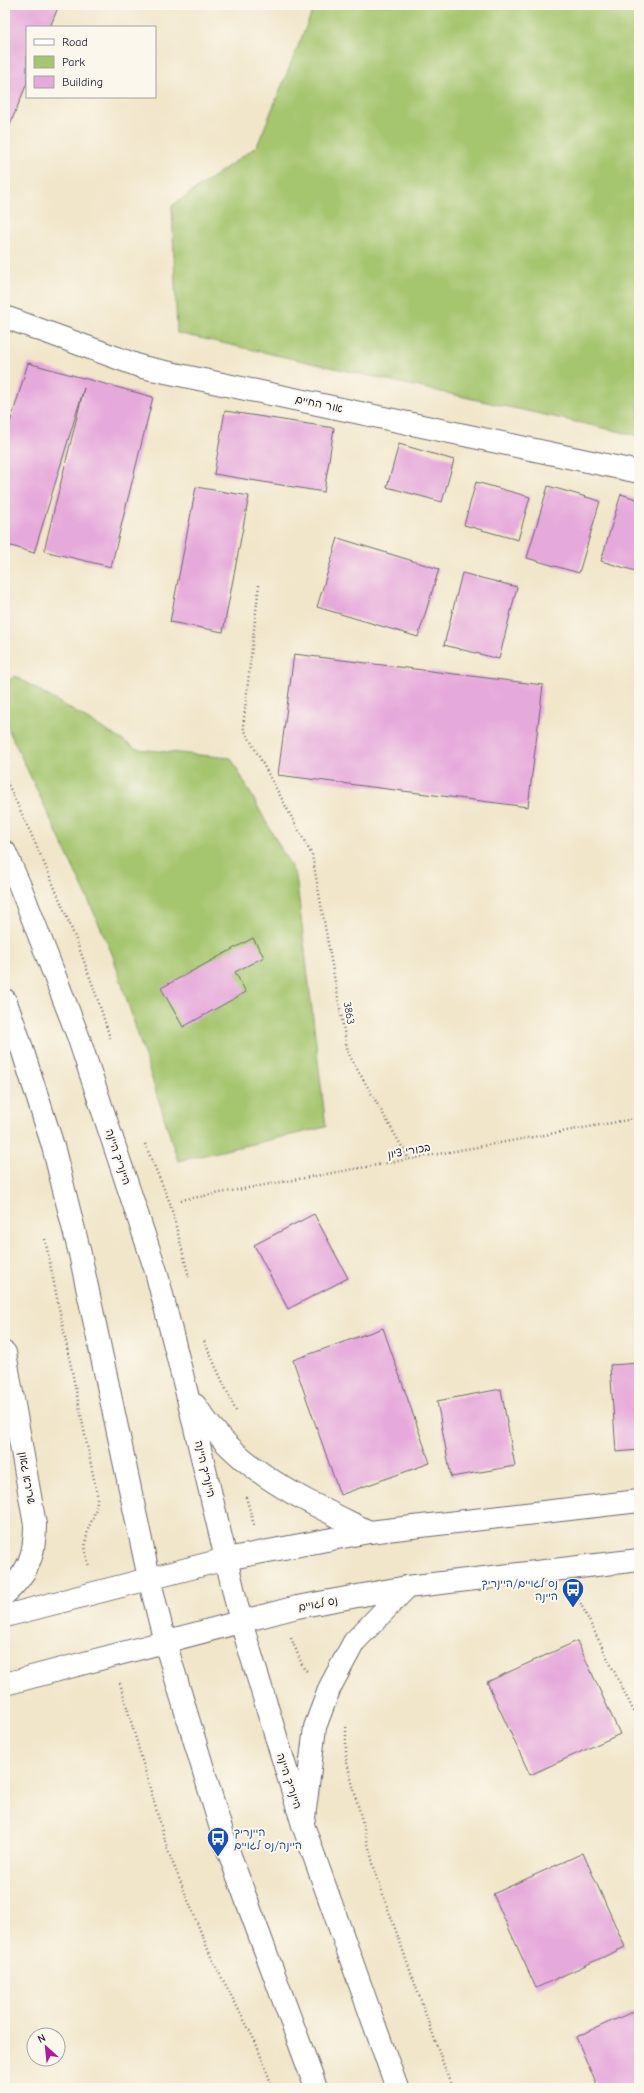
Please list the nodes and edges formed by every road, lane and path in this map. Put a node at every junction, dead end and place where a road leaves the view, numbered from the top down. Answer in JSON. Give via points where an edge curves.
{"nodes":[{"id":1,"x":5,"y":317,"type":"edge"},
{"id":2,"x":639,"y":472,"type":"edge"},
{"id":3,"x":259,"y":585,"type":"dead end"},
{"id":4,"x":5,"y":852,"type":"edge"},
{"id":5,"x":5,"y":1000,"type":"edge"},
{"id":6,"x":639,"y":1118,"type":"edge"},
{"id":7,"x":409,"y":1160,"type":"junction"},
{"id":8,"x":181,"y":1200,"type":"dead end"},
{"id":9,"x":5,"y":1353,"type":"edge"},
{"id":10,"x":187,"y":1394,"type":"junction"},
{"id":11,"x":639,"y":1501,"type":"edge"},
{"id":12,"x":369,"y":1532,"type":"junction"},
{"id":13,"x":226,"y":1559,"type":"junction"},
{"id":14,"x":639,"y":1560,"type":"edge"},
{"id":15,"x":563,"y":1568,"type":"junction"},
{"id":16,"x":149,"y":1578,"type":"junction"},
{"id":17,"x":407,"y":1586,"type":"junction"},
{"id":18,"x":5,"y":1594,"type":"edge"},
{"id":19,"x":5,"y":1616,"type":"edge"},
{"id":20,"x":241,"y":1622,"type":"junction"},
{"id":21,"x":165,"y":1642,"type":"junction"},
{"id":22,"x":5,"y":1684,"type":"edge"},
{"id":23,"x":639,"y":1722,"type":"edge"},
{"id":24,"x":346,"y":1724,"type":"dead end"},
{"id":25,"x":303,"y":1826,"type":"junction"},
{"id":26,"x":316,"y":2088,"type":"edge"},
{"id":27,"x":397,"y":2088,"type":"edge"},
{"id":28,"x":452,"y":2088,"type":"edge"}],
"edges":[{"from":1,"to":2,"type":"main road","name":"אור החיים","via":[[142,367]]},
{"from":3,"to":7,"type":"path","name":"3863","via":[[243,727],[312,855],[348,1054]]},
{"from":4,"to":10,"type":"main road","name":"היינריך היינה","via":[[78,1036],[156,1271]]},
{"from":5,"to":16,"type":"main road","via":[[16,1026],[53,1146],[80,1254]]},
{"from":6,"to":7,"type":"path","name":"בכורי ציון"},
{"from":7,"to":8,"type":"path","name":"בכורי ציון"},
{"from":9,"to":18,"type":"main road","name":"שרירא גאון","via":[[35,1525],[32,1557],[16,1584]]},
{"from":10,"to":12,"type":"main road","via":[[210,1427],[262,1475],[288,1492]]},
{"from":10,"to":13,"type":"main road","name":"היינריך היינה"},
{"from":11,"to":12,"type":"main road"},
{"from":12,"to":13,"type":"main road"},
{"from":13,"to":16,"type":"main road"},
{"from":13,"to":20,"type":"main road","name":"היינריך היינה"},
{"from":14,"to":15,"type":"main road","name":"נס לגויים"},
{"from":15,"to":17,"type":"main road","name":"נס לגויים"},
{"from":15,"to":23,"type":"path"},
{"from":16,"to":19,"type":"main road"},
{"from":16,"to":21,"type":"main road"},
{"from":17,"to":20,"type":"main road","name":"נס לגויים"},
{"from":17,"to":25,"type":"main road","via":[[354,1642],[330,1687],[316,1727]]},
{"from":20,"to":21,"type":"main road","name":"נס לגויים"},
{"from":20,"to":25,"type":"main road","name":"היינריך היינה"},
{"from":21,"to":22,"type":"main road","name":"נס לגויים"},
{"from":21,"to":26,"type":"main road","via":[[225,1842]]},
{"from":24,"to":28,"type":"path","via":[[346,1759],[376,1875]]},
{"from":25,"to":27,"type":"main road","name":"היינריך היינה"}]}
